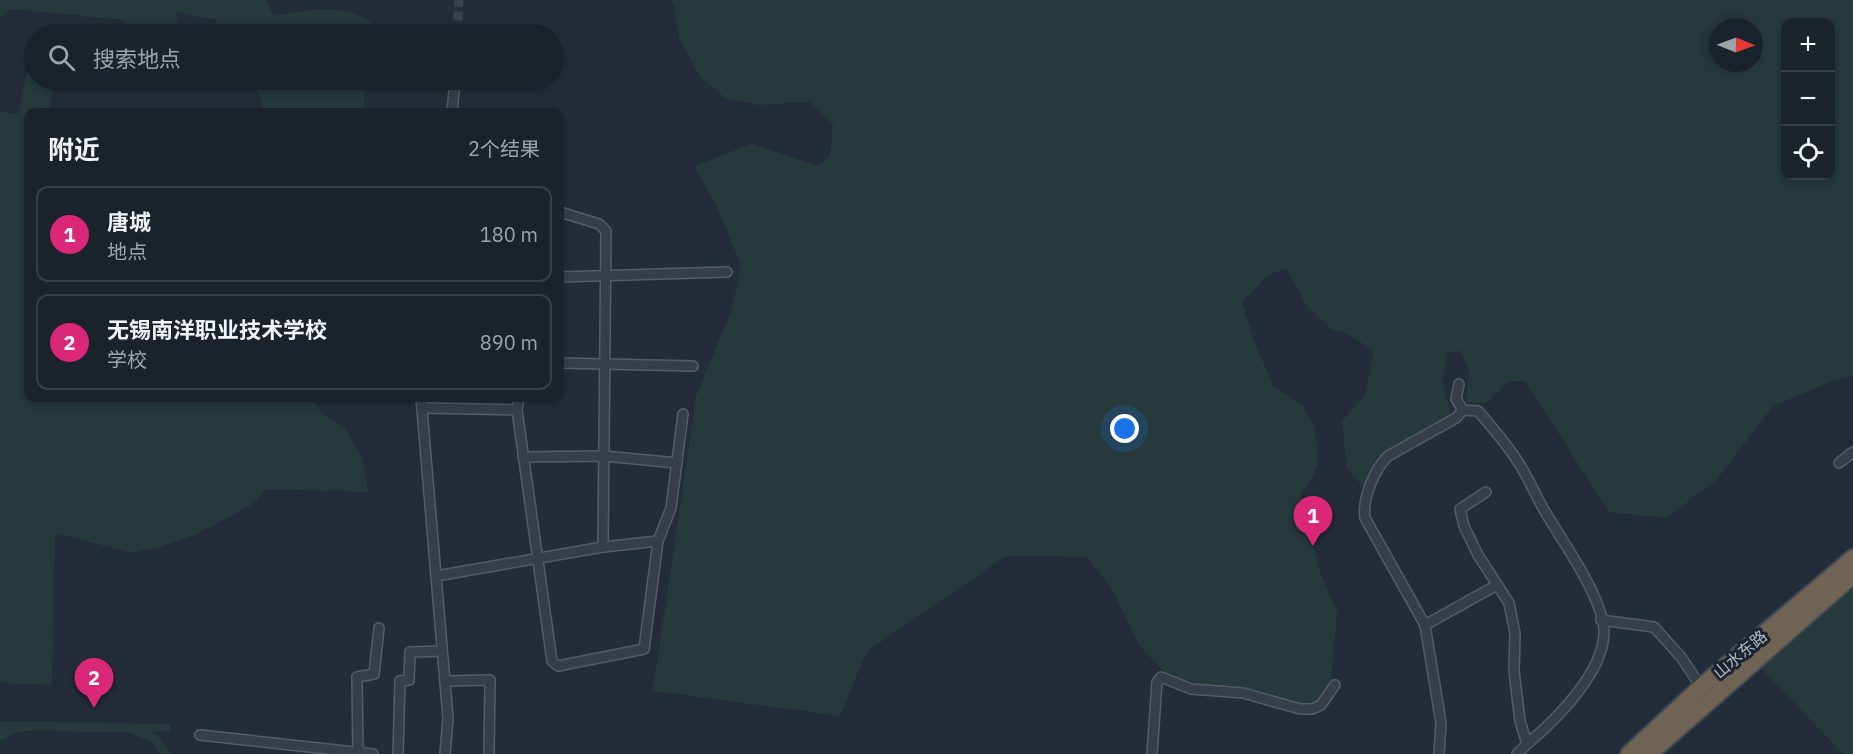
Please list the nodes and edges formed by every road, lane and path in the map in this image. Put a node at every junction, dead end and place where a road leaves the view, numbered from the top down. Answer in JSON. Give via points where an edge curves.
{"nodes":[{"id":1,"x":454,"y":90,"type":"edge"},
{"id":2,"x":452,"y":108,"type":"edge"},
{"id":3,"x":564,"y":213,"type":"edge"},
{"id":4,"x":727,"y":272,"type":"dead end"},
{"id":5,"x":605,"y":275,"type":"junction"},
{"id":6,"x":564,"y":277,"type":"edge"},
{"id":7,"x":564,"y":363,"type":"edge"},
{"id":8,"x":604,"y":363,"type":"junction"},
{"id":9,"x":693,"y":366,"type":"dead end"},
{"id":10,"x":1459,"y":384,"type":"dead end"},
{"id":11,"x":421,"y":402,"type":"edge"},
{"id":12,"x":518,"y":402,"type":"edge"},
{"id":13,"x":422,"y":408,"type":"junction"},
{"id":14,"x":517,"y":410,"type":"junction"},
{"id":15,"x":1463,"y":410,"type":"junction"},
{"id":16,"x":683,"y":414,"type":"dead end"},
{"id":17,"x":1853,"y":452,"type":"edge"},
{"id":18,"x":604,"y":456,"type":"junction"},
{"id":19,"x":523,"y":457,"type":"junction"},
{"id":20,"x":677,"y":463,"type":"junction"},
{"id":21,"x":1839,"y":463,"type":"dead end"},
{"id":22,"x":1486,"y":492,"type":"dead end"},
{"id":23,"x":658,"y":541,"type":"junction"},
{"id":24,"x":603,"y":547,"type":"junction"},
{"id":25,"x":538,"y":558,"type":"junction"},
{"id":26,"x":1853,"y":558,"type":"edge"},
{"id":27,"x":1853,"y":575,"type":"edge"},
{"id":28,"x":436,"y":576,"type":"junction"},
{"id":29,"x":1497,"y":585,"type":"junction"},
{"id":30,"x":1601,"y":620,"type":"junction"},
{"id":31,"x":1425,"y":626,"type":"junction"},
{"id":32,"x":379,"y":627,"type":"dead end"},
{"id":33,"x":442,"y":651,"type":"junction"},
{"id":34,"x":445,"y":681,"type":"junction"},
{"id":35,"x":1335,"y":685,"type":"dead end"},
{"id":36,"x":1701,"y":687,"type":"junction"},
{"id":37,"x":200,"y":735,"type":"dead end"},
{"id":38,"x":1527,"y":744,"type":"junction"},
{"id":39,"x":292,"y":750,"type":"edge"},
{"id":40,"x":321,"y":752,"type":"edge"},
{"id":41,"x":358,"y":753,"type":"edge"},
{"id":42,"x":373,"y":754,"type":"edge"},
{"id":43,"x":398,"y":754,"type":"edge"},
{"id":44,"x":445,"y":754,"type":"edge"},
{"id":45,"x":489,"y":754,"type":"edge"},
{"id":46,"x":1152,"y":754,"type":"edge"},
{"id":47,"x":1439,"y":754,"type":"edge"},
{"id":48,"x":1517,"y":754,"type":"edge"},
{"id":49,"x":1629,"y":754,"type":"edge"},
{"id":50,"x":1649,"y":754,"type":"edge"}],
"edges":[{"from":1,"to":2,"type":"street"},
{"from":3,"to":5,"type":"street","via":[[599,224],[606,231]]},
{"from":4,"to":5,"type":"street"},
{"from":5,"to":6,"type":"street"},
{"from":5,"to":8,"type":"street"},
{"from":7,"to":8,"type":"street"},
{"from":8,"to":9,"type":"street"},
{"from":8,"to":18,"type":"street"},
{"from":10,"to":15,"type":"street","via":[[1456,399]]},
{"from":11,"to":13,"type":"street"},
{"from":12,"to":14,"type":"street"},
{"from":13,"to":14,"type":"street"},
{"from":13,"to":28,"type":"street"},
{"from":14,"to":19,"type":"street"},
{"from":15,"to":30,"type":"street","via":[[1478,411],[1518,460],[1582,571]]},
{"from":15,"to":31,"type":"street","via":[[1456,418],[1388,456],[1380,464],[1363,506],[1365,518]]},
{"from":16,"to":20,"type":"street"},
{"from":17,"to":21,"type":"street"},
{"from":18,"to":19,"type":"street"},
{"from":18,"to":20,"type":"street"},
{"from":18,"to":24,"type":"street"},
{"from":19,"to":25,"type":"street"},
{"from":20,"to":23,"type":"street","via":[[671,508]]},
{"from":22,"to":29,"type":"street","via":[[1460,509],[1464,526]]},
{"from":23,"to":24,"type":"street"},
{"from":23,"to":25,"type":"street","via":[[644,649],[558,666],[552,661]]},
{"from":24,"to":25,"type":"street"},
{"from":25,"to":28,"type":"street"},
{"from":26,"to":36,"type":"highway","name":"山水东路"},
{"from":27,"to":50,"type":"highway","name":"山水东路"},
{"from":28,"to":33,"type":"street"},
{"from":29,"to":31,"type":"street"},
{"from":29,"to":38,"type":"street","via":[[1509,603],[1515,633],[1514,671]]},
{"from":30,"to":36,"type":"street","via":[[1654,627]]},
{"from":30,"to":38,"type":"street","via":[[1605,633],[1598,658],[1575,696]]},
{"from":31,"to":47,"type":"street","via":[[1441,723]]},
{"from":32,"to":41,"type":"street","via":[[374,674],[357,677]]},
{"from":33,"to":34,"type":"street"},
{"from":33,"to":43,"type":"street","via":[[410,652],[409,680],[400,681]]},
{"from":34,"to":44,"type":"street"},
{"from":34,"to":45,"type":"street","via":[[490,680]]},
{"from":35,"to":46,"type":"street","via":[[1321,705],[1300,710],[1243,693],[1191,689],[1161,677],[1157,682]]},
{"from":36,"to":49,"type":"highway","name":"山水东路"},
{"from":37,"to":39,"type":"street"},
{"from":38,"to":48,"type":"street"},
{"from":39,"to":40,"type":"street"},
{"from":40,"to":41,"type":"street"},
{"from":41,"to":42,"type":"street"}]}
